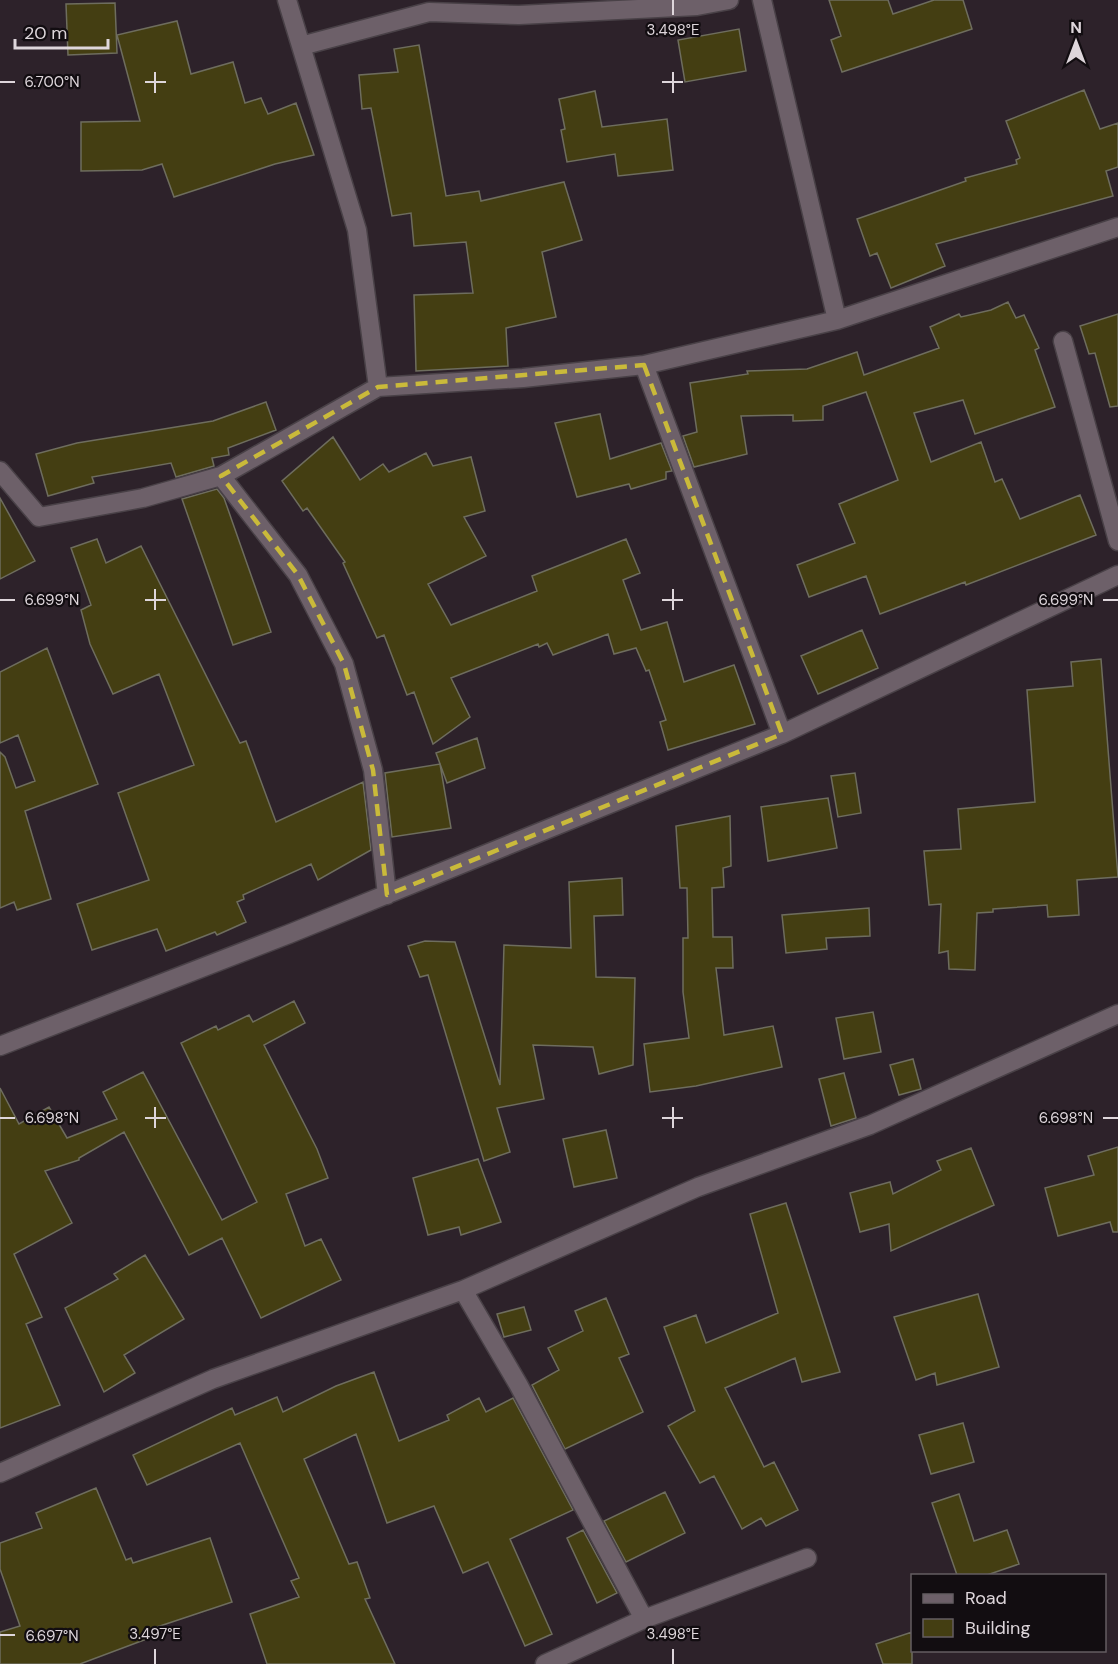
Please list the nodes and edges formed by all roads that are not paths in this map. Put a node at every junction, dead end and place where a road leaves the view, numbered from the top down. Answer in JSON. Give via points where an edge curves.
{"nodes":[{"id":1,"x":287,"y":0,"type":"edge"},
{"id":2,"x":729,"y":0,"type":"edge"},
{"id":3,"x":762,"y":0,"type":"edge"},
{"id":4,"x":301,"y":46,"type":"junction"},
{"id":5,"x":1118,"y":227,"type":"edge"},
{"id":6,"x":837,"y":320,"type":"junction"},
{"id":7,"x":1063,"y":340,"type":"dead end"},
{"id":8,"x":645,"y":365,"type":"junction"},
{"id":9,"x":378,"y":387,"type":"junction"},
{"id":10,"x":0,"y":471,"type":"edge"},
{"id":11,"x":220,"y":476,"type":"junction"},
{"id":12,"x":1118,"y":541,"type":"edge"},
{"id":13,"x":1118,"y":576,"type":"edge"},
{"id":14,"x":782,"y":734,"type":"junction"},
{"id":15,"x":387,"y":895,"type":"junction"},
{"id":16,"x":1118,"y":1014,"type":"edge"},
{"id":17,"x":0,"y":1047,"type":"edge"},
{"id":18,"x":463,"y":1290,"type":"junction"},
{"id":19,"x":0,"y":1473,"type":"edge"},
{"id":20,"x":807,"y":1558,"type":"dead end"},
{"id":21,"x":645,"y":1619,"type":"junction"},
{"id":22,"x":545,"y":1664,"type":"edge"}],
"edges":[{"from":1,"to":4,"type":"street"},
{"from":2,"to":4,"type":"street","via":[[697,6],[519,15],[429,12]]},
{"from":3,"to":6,"type":"street"},
{"from":4,"to":9,"type":"street","via":[[357,230]]},
{"from":5,"to":6,"type":"street"},
{"from":6,"to":8,"type":"street"},
{"from":7,"to":12,"type":"street"},
{"from":8,"to":9,"type":"street"},
{"from":8,"to":14,"type":"street"},
{"from":9,"to":11,"type":"street"},
{"from":10,"to":11,"type":"street","via":[[39,517],[143,498]]},
{"from":11,"to":15,"type":"street","via":[[298,574],[344,664],[373,770]]},
{"from":13,"to":14,"type":"street"},
{"from":14,"to":15,"type":"street"},
{"from":15,"to":17,"type":"street"},
{"from":16,"to":18,"type":"street","via":[[870,1125],[698,1187]]},
{"from":18,"to":19,"type":"street","via":[[213,1379]]},
{"from":18,"to":21,"type":"street"},
{"from":20,"to":21,"type":"street"},
{"from":21,"to":22,"type":"street"}]}
